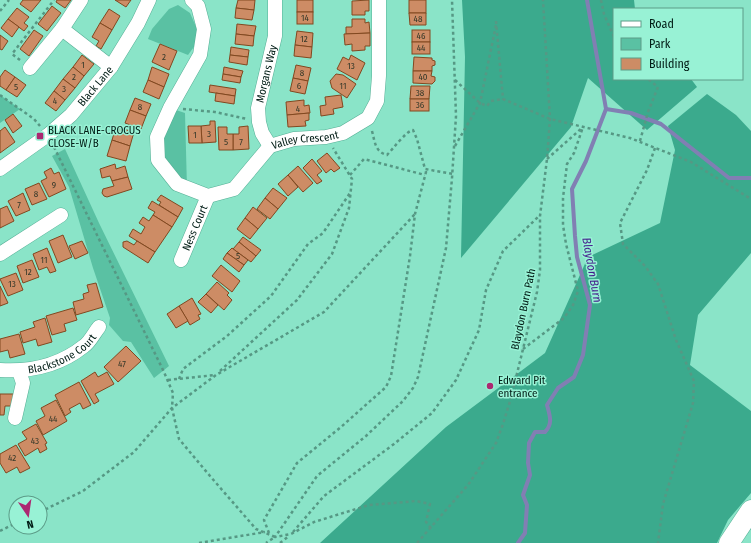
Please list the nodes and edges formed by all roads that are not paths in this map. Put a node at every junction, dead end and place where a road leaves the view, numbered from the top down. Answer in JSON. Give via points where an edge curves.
{"nodes":[{"id":1,"x":82,"y":0,"type":"edge"},
{"id":2,"x":149,"y":0,"type":"edge"},
{"id":3,"x":192,"y":0,"type":"edge"},
{"id":4,"x":275,"y":0,"type":"edge"},
{"id":5,"x":379,"y":0,"type":"edge"},
{"id":6,"x":62,"y":29,"type":"junction"},
{"id":7,"x":111,"y":67,"type":"junction"},
{"id":8,"x":30,"y":68,"type":"road end"},
{"id":9,"x":270,"y":146,"type":"junction"},
{"id":10,"x":0,"y":169,"type":"edge"},
{"id":11,"x":208,"y":196,"type":"junction"},
{"id":12,"x":61,"y":215,"type":"dead end"},
{"id":13,"x":0,"y":254,"type":"edge"},
{"id":14,"x":181,"y":260,"type":"dead end"},
{"id":15,"x":99,"y":327,"type":"dead end"},
{"id":16,"x":0,"y":370,"type":"edge"},
{"id":17,"x":19,"y":371,"type":"junction"},
{"id":18,"x":16,"y":418,"type":"dead end"},
{"id":19,"x":751,"y":510,"type":"edge"},
{"id":20,"x":729,"y":543,"type":"edge"}],
"edges":[{"from":1,"to":6,"type":"street"},
{"from":2,"to":7,"type":"street","name":"Black Lane"},
{"from":3,"to":11,"type":"street","via":[[198,6],[204,29],[200,55],[157,137],[158,160],[177,184]]},
{"from":4,"to":9,"type":"street","name":"Morgans Way","via":[[275,36],[258,108],[262,133]]},
{"from":5,"to":9,"type":"street","name":"Valley Crescent","via":[[377,101],[368,118],[343,133],[294,139]]},
{"from":6,"to":7,"type":"street"},
{"from":6,"to":8,"type":"street"},
{"from":7,"to":10,"type":"street","name":"Black Lane","via":[[71,116]]},
{"from":9,"to":11,"type":"street","name":"Valley Crescent","via":[[234,189]]},
{"from":11,"to":14,"type":"street","name":"Ness Court"},
{"from":12,"to":13,"type":"street"},
{"from":15,"to":17,"type":"street","name":"Blackstone Court","via":[[85,346],[67,358],[39,369]]},
{"from":16,"to":17,"type":"street","name":"Blackstone Court"},
{"from":17,"to":18,"type":"street","name":"Blackstone Court","via":[[23,382]]},
{"from":19,"to":20,"type":"street"}]}
